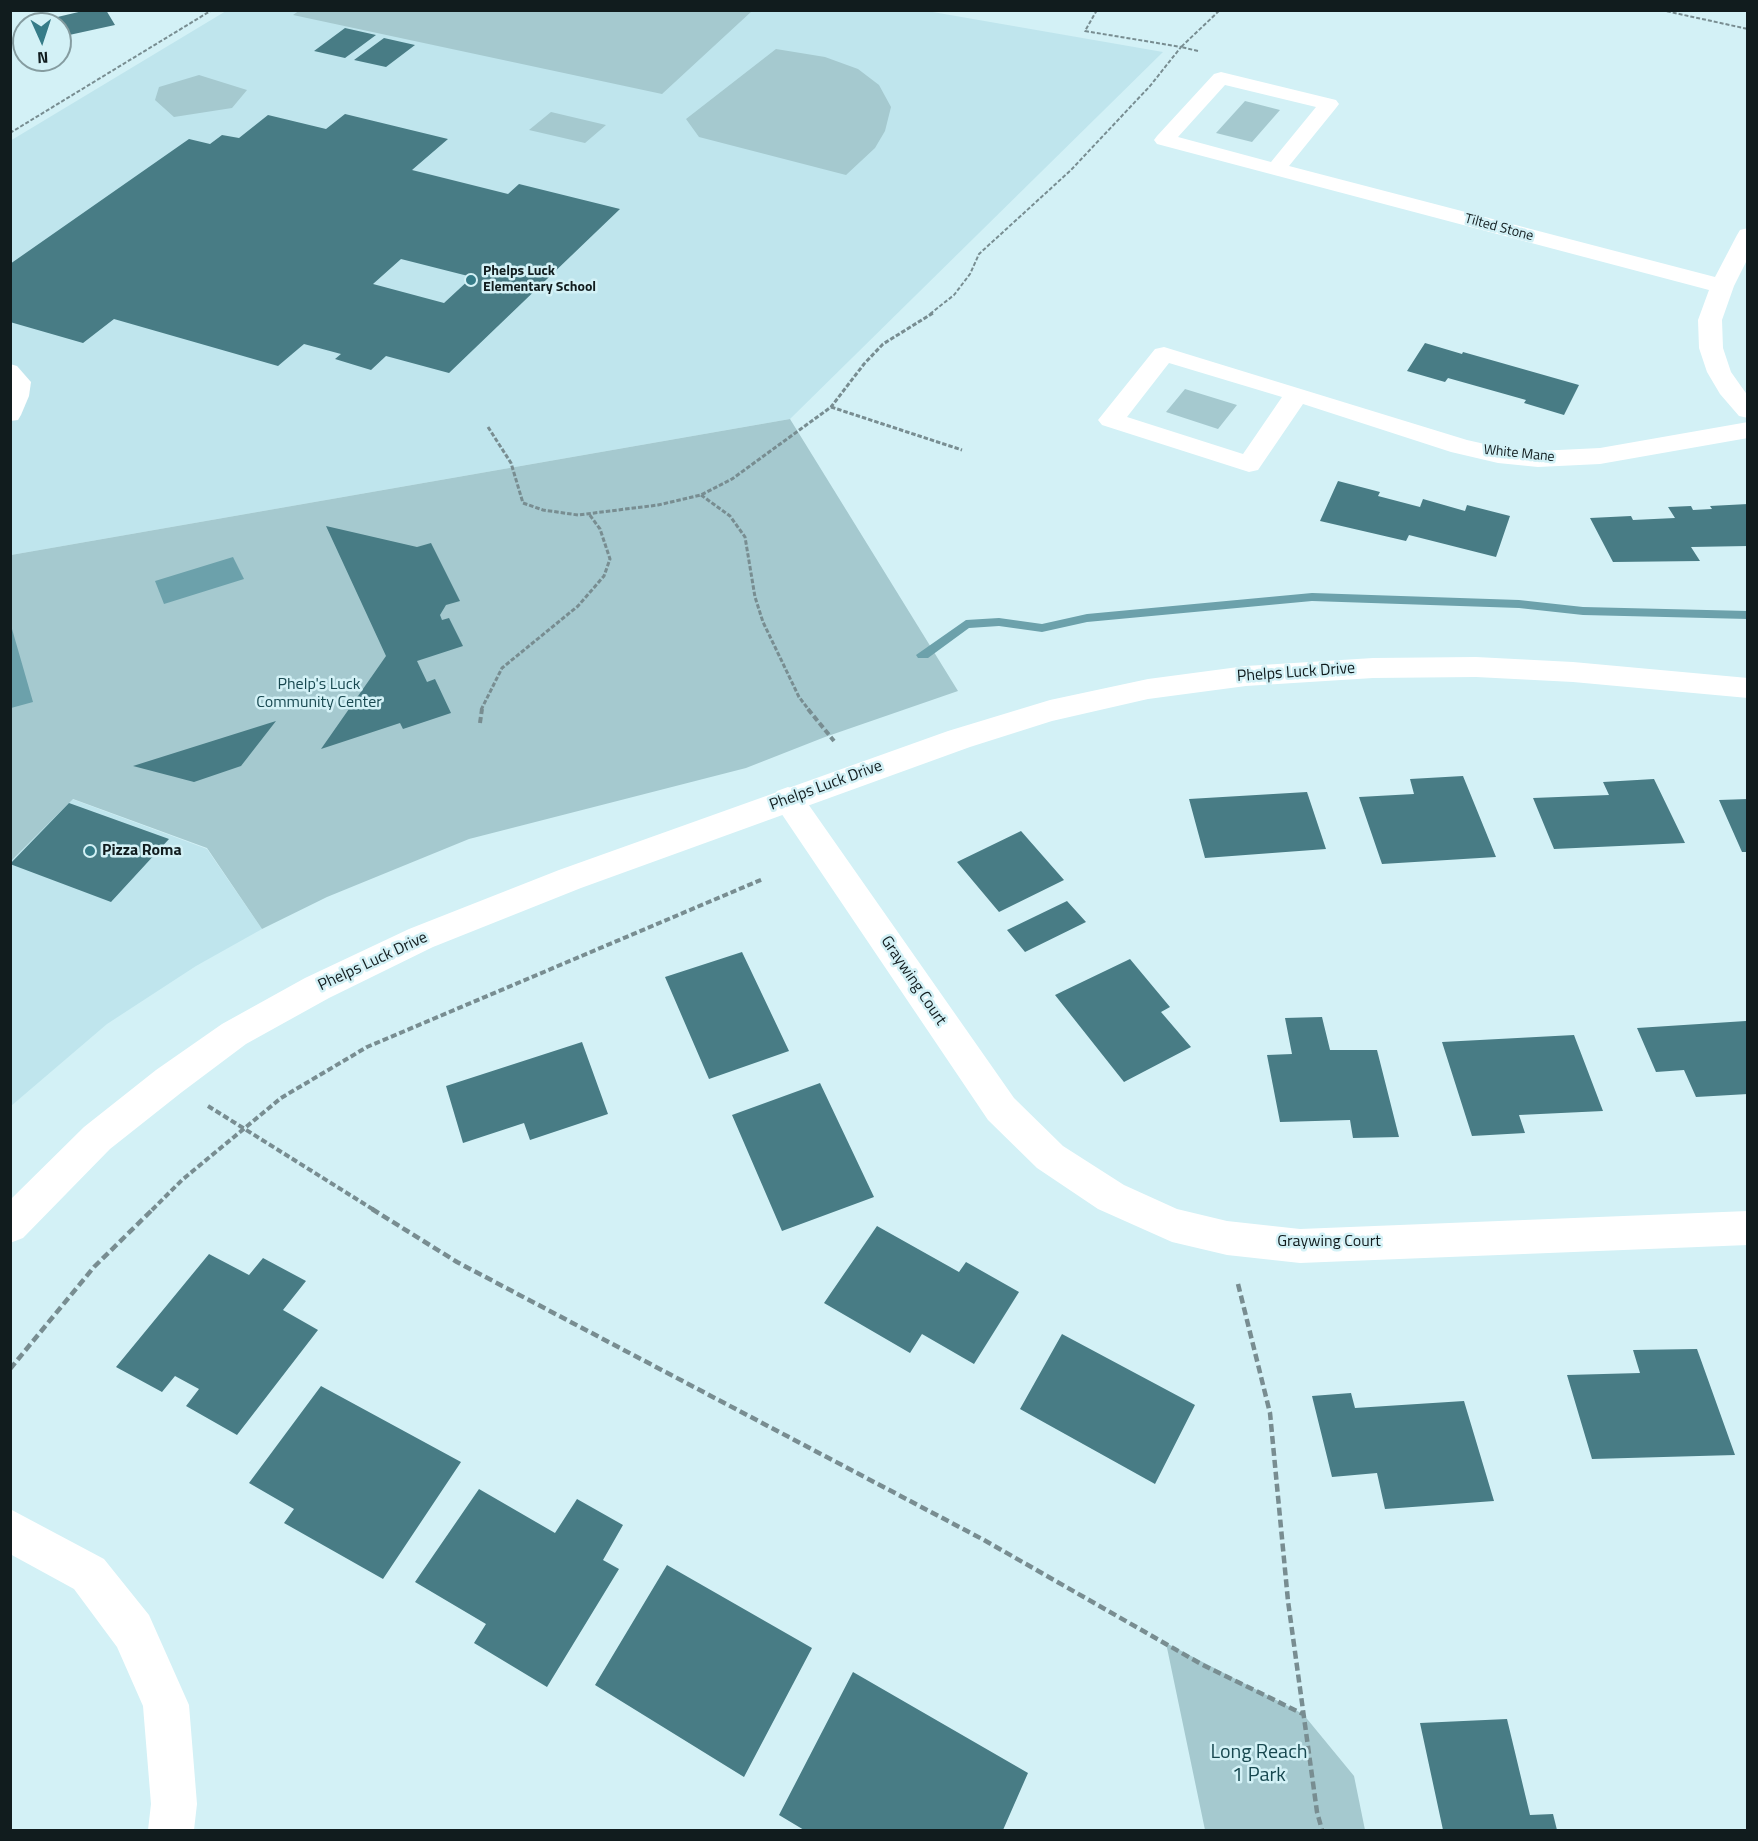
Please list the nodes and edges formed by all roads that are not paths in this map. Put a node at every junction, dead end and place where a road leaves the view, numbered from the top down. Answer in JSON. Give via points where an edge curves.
{"nodes":[{"id":1,"x":1276,"y":169,"type":"junction"},
{"id":2,"x":1748,"y":235,"type":"edge"},
{"id":3,"x":1722,"y":286,"type":"junction"},
{"id":4,"x":10,"y":370,"type":"edge"},
{"id":5,"x":1297,"y":394,"type":"junction"},
{"id":6,"x":1748,"y":411,"type":"edge"},
{"id":7,"x":10,"y":415,"type":"edge"},
{"id":8,"x":1748,"y":430,"type":"edge"},
{"id":9,"x":1748,"y":688,"type":"edge"},
{"id":10,"x":788,"y":799,"type":"junction"},
{"id":11,"x":10,"y":1226,"type":"edge"},
{"id":12,"x":1748,"y":1228,"type":"edge"},
{"id":13,"x":10,"y":1530,"type":"edge"},
{"id":14,"x":171,"y":1830,"type":"edge"}],
"edges":[{"from":1,"to":1,"type":"street","name":"Tilted Stone","via":[[1329,104],[1221,78],[1164,140]]},
{"from":1,"to":3,"type":"street","name":"Tilted Stone"},
{"from":2,"to":3,"type":"street"},
{"from":3,"to":6,"type":"street","via":[[1710,320],[1711,348],[1719,372]]},
{"from":4,"to":7,"type":"lane","via":[[20,382]]},
{"from":5,"to":5,"type":"street","name":"White Mane","via":[[1249,464],[1111,420],[1164,354]]},
{"from":5,"to":8,"type":"street","name":"White Mane","via":[[1460,446],[1538,459],[1600,456]]},
{"from":9,"to":10,"type":"street","name":"Phelps Luck Drive","via":[[1476,667],[1373,668],[1246,676],[1148,689],[1050,711],[948,742]]},
{"from":10,"to":11,"type":"street","name":"Phelps Luck Drive","via":[[421,938],[317,988],[245,1029],[169,1081],[97,1138]]},
{"from":10,"to":12,"type":"street","name":"Graywing Court","via":[[1001,1109],[1050,1156],[1111,1197],[1172,1225],[1227,1238],[1300,1246]]},
{"from":13,"to":14,"type":"street","via":[[89,1574],[133,1631],[166,1706],[174,1804]]}]}
